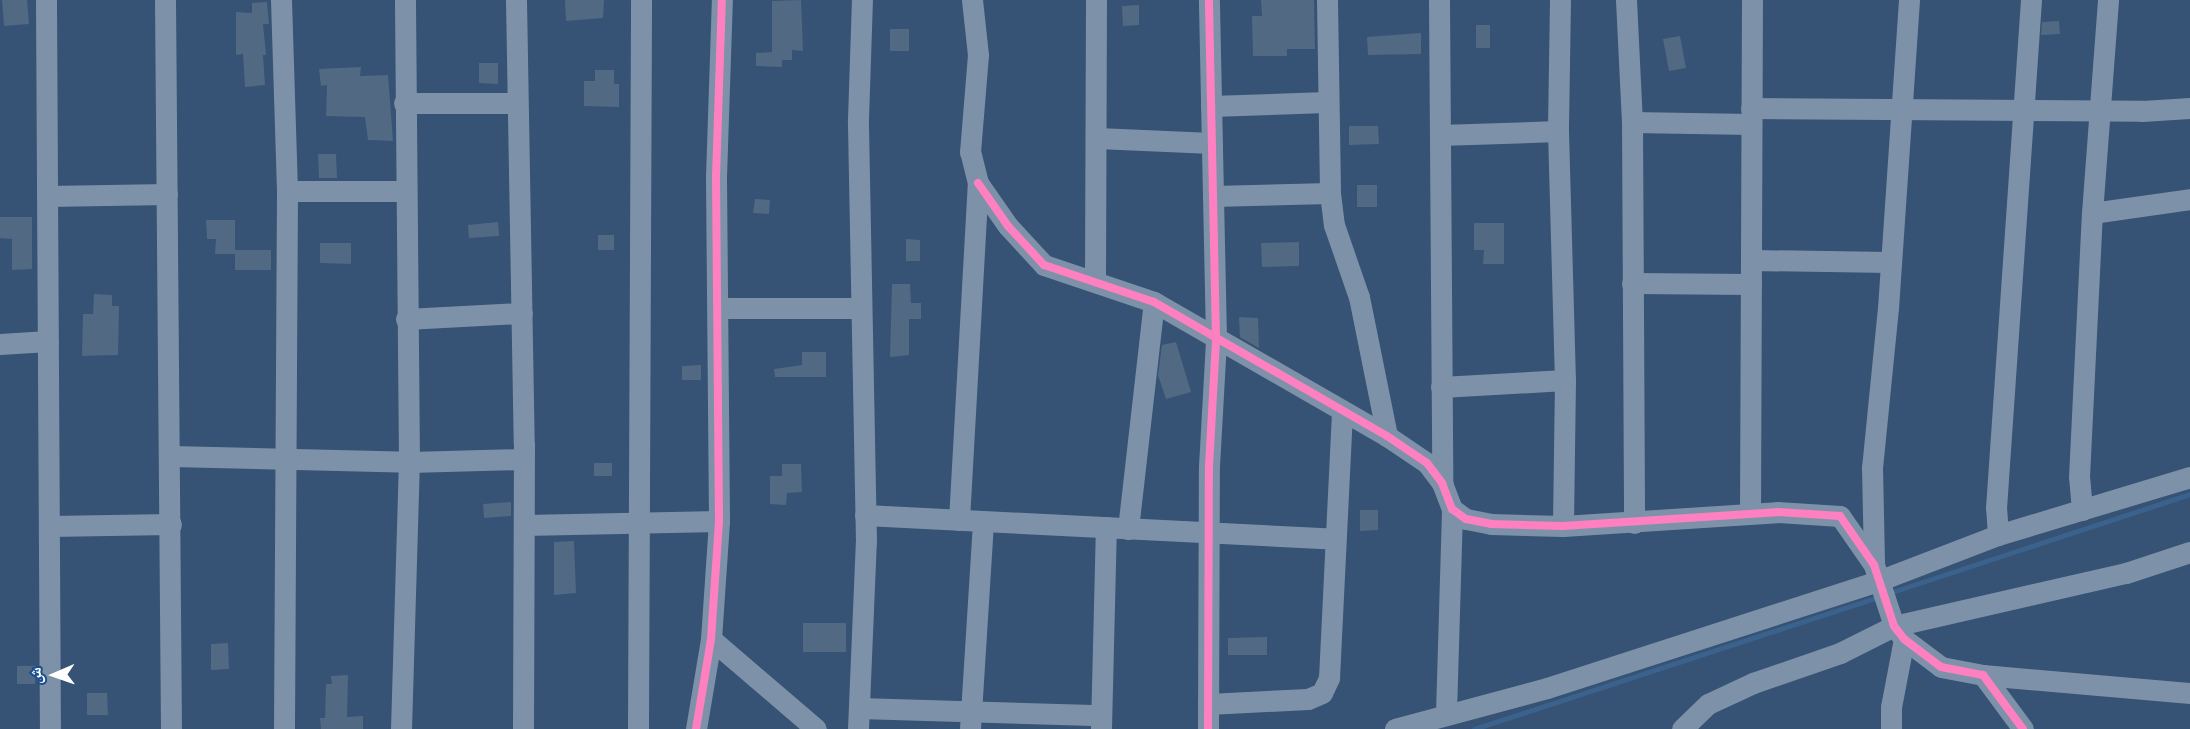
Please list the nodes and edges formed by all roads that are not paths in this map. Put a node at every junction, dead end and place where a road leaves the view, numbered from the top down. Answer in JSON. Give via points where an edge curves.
{"nodes":[{"id":1,"x":46,"y":0,"type":"edge"},
{"id":2,"x":165,"y":0,"type":"edge"},
{"id":3,"x":281,"y":0,"type":"edge"},
{"id":4,"x":405,"y":0,"type":"edge"},
{"id":5,"x":516,"y":0,"type":"edge"},
{"id":6,"x":641,"y":0,"type":"edge"},
{"id":7,"x":722,"y":0,"type":"edge"},
{"id":8,"x":862,"y":0,"type":"edge"},
{"id":9,"x":972,"y":0,"type":"edge"},
{"id":10,"x":1096,"y":0,"type":"edge"},
{"id":11,"x":1209,"y":0,"type":"edge"},
{"id":12,"x":1328,"y":0,"type":"edge"},
{"id":13,"x":1439,"y":0,"type":"edge"},
{"id":14,"x":1560,"y":0,"type":"edge"},
{"id":15,"x":1626,"y":0,"type":"edge"},
{"id":16,"x":1752,"y":0,"type":"edge"},
{"id":17,"x":1909,"y":0,"type":"edge"},
{"id":18,"x":2031,"y":0,"type":"edge"},
{"id":19,"x":2108,"y":0,"type":"edge"},
{"id":20,"x":1326,"y":102,"type":"junction"},
{"id":21,"x":404,"y":103,"type":"junction"},
{"id":22,"x":517,"y":103,"type":"junction"},
{"id":23,"x":1211,"y":106,"type":"junction"},
{"id":24,"x":1903,"y":108,"type":"junction"},
{"id":25,"x":2190,"y":108,"type":"edge"},
{"id":26,"x":2024,"y":110,"type":"junction"},
{"id":27,"x":2097,"y":110,"type":"junction"},
{"id":28,"x":1751,"y":116,"type":"junction"},
{"id":29,"x":1632,"y":122,"type":"junction"},
{"id":30,"x":1558,"y":131,"type":"junction"},
{"id":31,"x":1440,"y":135,"type":"junction"},
{"id":32,"x":1097,"y":138,"type":"junction"},
{"id":33,"x":1212,"y":143,"type":"junction"},
{"id":34,"x":978,"y":183,"type":"junction"},
{"id":35,"x":287,"y":191,"type":"junction"},
{"id":36,"x":403,"y":191,"type":"junction"},
{"id":37,"x":1330,"y":193,"type":"junction"},
{"id":38,"x":167,"y":194,"type":"junction"},
{"id":39,"x":47,"y":196,"type":"junction"},
{"id":40,"x":1213,"y":196,"type":"junction"},
{"id":41,"x":2190,"y":199,"type":"edge"},
{"id":42,"x":2092,"y":213,"type":"junction"},
{"id":43,"x":1751,"y":260,"type":"junction"},
{"id":44,"x":1890,"y":262,"type":"junction"},
{"id":45,"x":1095,"y":282,"type":"junction"},
{"id":46,"x":1632,"y":284,"type":"junction"},
{"id":47,"x":1751,"y":284,"type":"junction"},
{"id":48,"x":1154,"y":302,"type":"junction"},
{"id":49,"x":719,"y":308,"type":"junction"},
{"id":50,"x":860,"y":308,"type":"junction"},
{"id":51,"x":522,"y":313,"type":"junction"},
{"id":52,"x":406,"y":319,"type":"junction"},
{"id":53,"x":1216,"y":339,"type":"junction"},
{"id":54,"x":48,"y":341,"type":"junction"},
{"id":55,"x":0,"y":344,"type":"edge"},
{"id":56,"x":1565,"y":380,"type":"junction"},
{"id":57,"x":1442,"y":387,"type":"junction"},
{"id":58,"x":1342,"y":410,"type":"junction"},
{"id":59,"x":1386,"y":436,"type":"junction"},
{"id":60,"x":171,"y":456,"type":"junction"},
{"id":61,"x":285,"y":459,"type":"junction"},
{"id":62,"x":522,"y":459,"type":"junction"},
{"id":63,"x":409,"y":462,"type":"junction"},
{"id":64,"x":2190,"y":477,"type":"edge"},
{"id":65,"x":1442,"y":483,"type":"junction"},
{"id":66,"x":1452,"y":509,"type":"junction"},
{"id":67,"x":2082,"y":510,"type":"junction"},
{"id":68,"x":1750,"y":514,"type":"junction"},
{"id":69,"x":865,"y":515,"type":"junction"},
{"id":70,"x":959,"y":520,"type":"junction"},
{"id":71,"x":719,"y":521,"type":"junction"},
{"id":72,"x":983,"y":521,"type":"junction"},
{"id":73,"x":641,"y":523,"type":"junction"},
{"id":74,"x":1634,"y":523,"type":"junction"},
{"id":75,"x":171,"y":524,"type":"junction"},
{"id":76,"x":524,"y":525,"type":"junction"},
{"id":77,"x":49,"y":526,"type":"junction"},
{"id":78,"x":1563,"y":526,"type":"junction"},
{"id":79,"x":1106,"y":527,"type":"junction"},
{"id":80,"x":1128,"y":529,"type":"junction"},
{"id":81,"x":1209,"y":532,"type":"junction"},
{"id":82,"x":1998,"y":535,"type":"junction"},
{"id":83,"x":1335,"y":539,"type":"junction"},
{"id":84,"x":2190,"y":552,"type":"edge"},
{"id":85,"x":2169,"y":559,"type":"junction"},
{"id":86,"x":2190,"y":561,"type":"edge"},
{"id":87,"x":1876,"y":573,"type":"junction"},
{"id":88,"x":1899,"y":633,"type":"junction"},
{"id":89,"x":711,"y":639,"type":"junction"},
{"id":90,"x":1983,"y":675,"type":"junction"},
{"id":91,"x":2190,"y":693,"type":"edge"},
{"id":92,"x":1209,"y":704,"type":"junction"},
{"id":93,"x":859,"y":708,"type":"junction"},
{"id":94,"x":1446,"y":714,"type":"junction"},
{"id":95,"x":970,"y":720,"type":"edge"},
{"id":96,"x":1101,"y":722,"type":"edge"},
{"id":97,"x":50,"y":729,"type":"edge"},
{"id":98,"x":171,"y":729,"type":"edge"},
{"id":99,"x":284,"y":729,"type":"edge"},
{"id":100,"x":401,"y":729,"type":"edge"},
{"id":101,"x":523,"y":729,"type":"edge"},
{"id":102,"x":638,"y":729,"type":"edge"},
{"id":103,"x":696,"y":729,"type":"edge"},
{"id":104,"x":816,"y":729,"type":"edge"},
{"id":105,"x":858,"y":729,"type":"edge"},
{"id":106,"x":1209,"y":729,"type":"edge"},
{"id":107,"x":1395,"y":729,"type":"edge"},
{"id":108,"x":1682,"y":729,"type":"edge"},
{"id":109,"x":1891,"y":729,"type":"edge"},
{"id":110,"x":2023,"y":729,"type":"edge"}],
"edges":[{"from":1,"to":39,"type":"street"},
{"from":2,"to":38,"type":"street"},
{"from":3,"to":35,"type":"street"},
{"from":4,"to":21,"type":"street"},
{"from":5,"to":22,"type":"street"},
{"from":6,"to":73,"type":"street"},
{"from":7,"to":49,"type":"street","via":[[716,177]]},
{"from":8,"to":50,"type":"street","via":[[858,118]]},
{"from":9,"to":34,"type":"street","via":[[978,55],[970,152]]},
{"from":10,"to":32,"type":"street"},
{"from":11,"to":23,"type":"street"},
{"from":12,"to":20,"type":"street"},
{"from":13,"to":31,"type":"street"},
{"from":14,"to":30,"type":"street"},
{"from":15,"to":29,"type":"street"},
{"from":16,"to":28,"type":"street"},
{"from":17,"to":24,"type":"street"},
{"from":18,"to":26,"type":"street"},
{"from":19,"to":27,"type":"street"},
{"from":20,"to":23,"type":"street"},
{"from":20,"to":37,"type":"street"},
{"from":21,"to":22,"type":"street"},
{"from":21,"to":36,"type":"street"},
{"from":22,"to":51,"type":"street"},
{"from":23,"to":33,"type":"street"},
{"from":24,"to":26,"type":"street"},
{"from":24,"to":28,"type":"street"},
{"from":24,"to":44,"type":"street"},
{"from":25,"to":27,"type":"street"},
{"from":26,"to":27,"type":"street"},
{"from":26,"to":82,"type":"street","via":[[1996,508]]},
{"from":27,"to":42,"type":"street"},
{"from":28,"to":29,"type":"street"},
{"from":28,"to":43,"type":"street"},
{"from":29,"to":46,"type":"street"},
{"from":30,"to":31,"type":"street"},
{"from":30,"to":56,"type":"street"},
{"from":31,"to":57,"type":"street"},
{"from":32,"to":33,"type":"street"},
{"from":32,"to":45,"type":"street"},
{"from":33,"to":40,"type":"street"},
{"from":34,"to":45,"type":"street","via":[[1008,226],[1044,265]]},
{"from":34,"to":70,"type":"street"},
{"from":35,"to":36,"type":"street"},
{"from":35,"to":61,"type":"street"},
{"from":36,"to":52,"type":"street"},
{"from":37,"to":40,"type":"street"},
{"from":37,"to":59,"type":"street","via":[[1334,225],[1359,297]]},
{"from":38,"to":39,"type":"street"},
{"from":38,"to":60,"type":"street"},
{"from":39,"to":54,"type":"street"},
{"from":40,"to":53,"type":"street"},
{"from":41,"to":42,"type":"street"},
{"from":42,"to":67,"type":"street","via":[[2079,477]]},
{"from":43,"to":44,"type":"street"},
{"from":43,"to":47,"type":"street"},
{"from":44,"to":87,"type":"street","via":[[1872,468]]},
{"from":45,"to":48,"type":"street"},
{"from":46,"to":47,"type":"street"},
{"from":46,"to":74,"type":"street"},
{"from":47,"to":68,"type":"street"},
{"from":48,"to":53,"type":"street"},
{"from":48,"to":80,"type":"street"},
{"from":49,"to":50,"type":"street"},
{"from":49,"to":71,"type":"street"},
{"from":50,"to":69,"type":"street"},
{"from":51,"to":52,"type":"street"},
{"from":51,"to":62,"type":"street"},
{"from":52,"to":63,"type":"street"},
{"from":53,"to":58,"type":"street"},
{"from":53,"to":81,"type":"street"},
{"from":54,"to":55,"type":"street"},
{"from":54,"to":77,"type":"street"},
{"from":56,"to":57,"type":"street"},
{"from":56,"to":78,"type":"street"},
{"from":57,"to":65,"type":"street"},
{"from":58,"to":59,"type":"street"},
{"from":58,"to":83,"type":"street"},
{"from":59,"to":65,"type":"street","via":[[1427,463]]},
{"from":60,"to":61,"type":"street"},
{"from":60,"to":75,"type":"street"},
{"from":61,"to":63,"type":"street"},
{"from":61,"to":99,"type":"street"},
{"from":62,"to":63,"type":"street"},
{"from":62,"to":76,"type":"street"},
{"from":63,"to":100,"type":"street"},
{"from":64,"to":67,"type":"street"},
{"from":65,"to":66,"type":"street"},
{"from":66,"to":78,"type":"street","via":[[1466,519],[1491,524]]},
{"from":66,"to":94,"type":"street"},
{"from":67,"to":82,"type":"street"},
{"from":68,"to":74,"type":"street"},
{"from":68,"to":87,"type":"street","via":[[1820,512],[1840,516]]},
{"from":69,"to":70,"type":"street"},
{"from":69,"to":93,"type":"street"},
{"from":70,"to":72,"type":"street"},
{"from":71,"to":73,"type":"street"},
{"from":71,"to":89,"type":"street"},
{"from":72,"to":79,"type":"street"},
{"from":72,"to":95,"type":"street"},
{"from":73,"to":76,"type":"street"},
{"from":73,"to":102,"type":"street"},
{"from":74,"to":78,"type":"street"},
{"from":75,"to":77,"type":"street"},
{"from":75,"to":98,"type":"street"},
{"from":76,"to":101,"type":"street"},
{"from":77,"to":97,"type":"street"},
{"from":79,"to":80,"type":"street"},
{"from":79,"to":96,"type":"street"},
{"from":80,"to":81,"type":"street"},
{"from":81,"to":83,"type":"street"},
{"from":81,"to":92,"type":"street"},
{"from":82,"to":87,"type":"street"},
{"from":83,"to":92,"type":"street","via":[[1329,678],[1322,693],[1308,699]]},
{"from":84,"to":85,"type":"street"},
{"from":85,"to":86,"type":"street"},
{"from":85,"to":88,"type":"street"},
{"from":87,"to":88,"type":"street"},
{"from":87,"to":94,"type":"street","via":[[1547,688]]},
{"from":88,"to":90,"type":"street","via":[[1941,667]]},
{"from":88,"to":108,"type":"street","via":[[1752,683],[1708,704]]},
{"from":88,"to":109,"type":"street"},
{"from":89,"to":103,"type":"street"},
{"from":89,"to":104,"type":"street"},
{"from":90,"to":91,"type":"street"},
{"from":90,"to":110,"type":"street"},
{"from":92,"to":106,"type":"street"},
{"from":93,"to":95,"type":"street"},
{"from":93,"to":105,"type":"street"},
{"from":94,"to":107,"type":"street"},
{"from":95,"to":96,"type":"street"}]}
